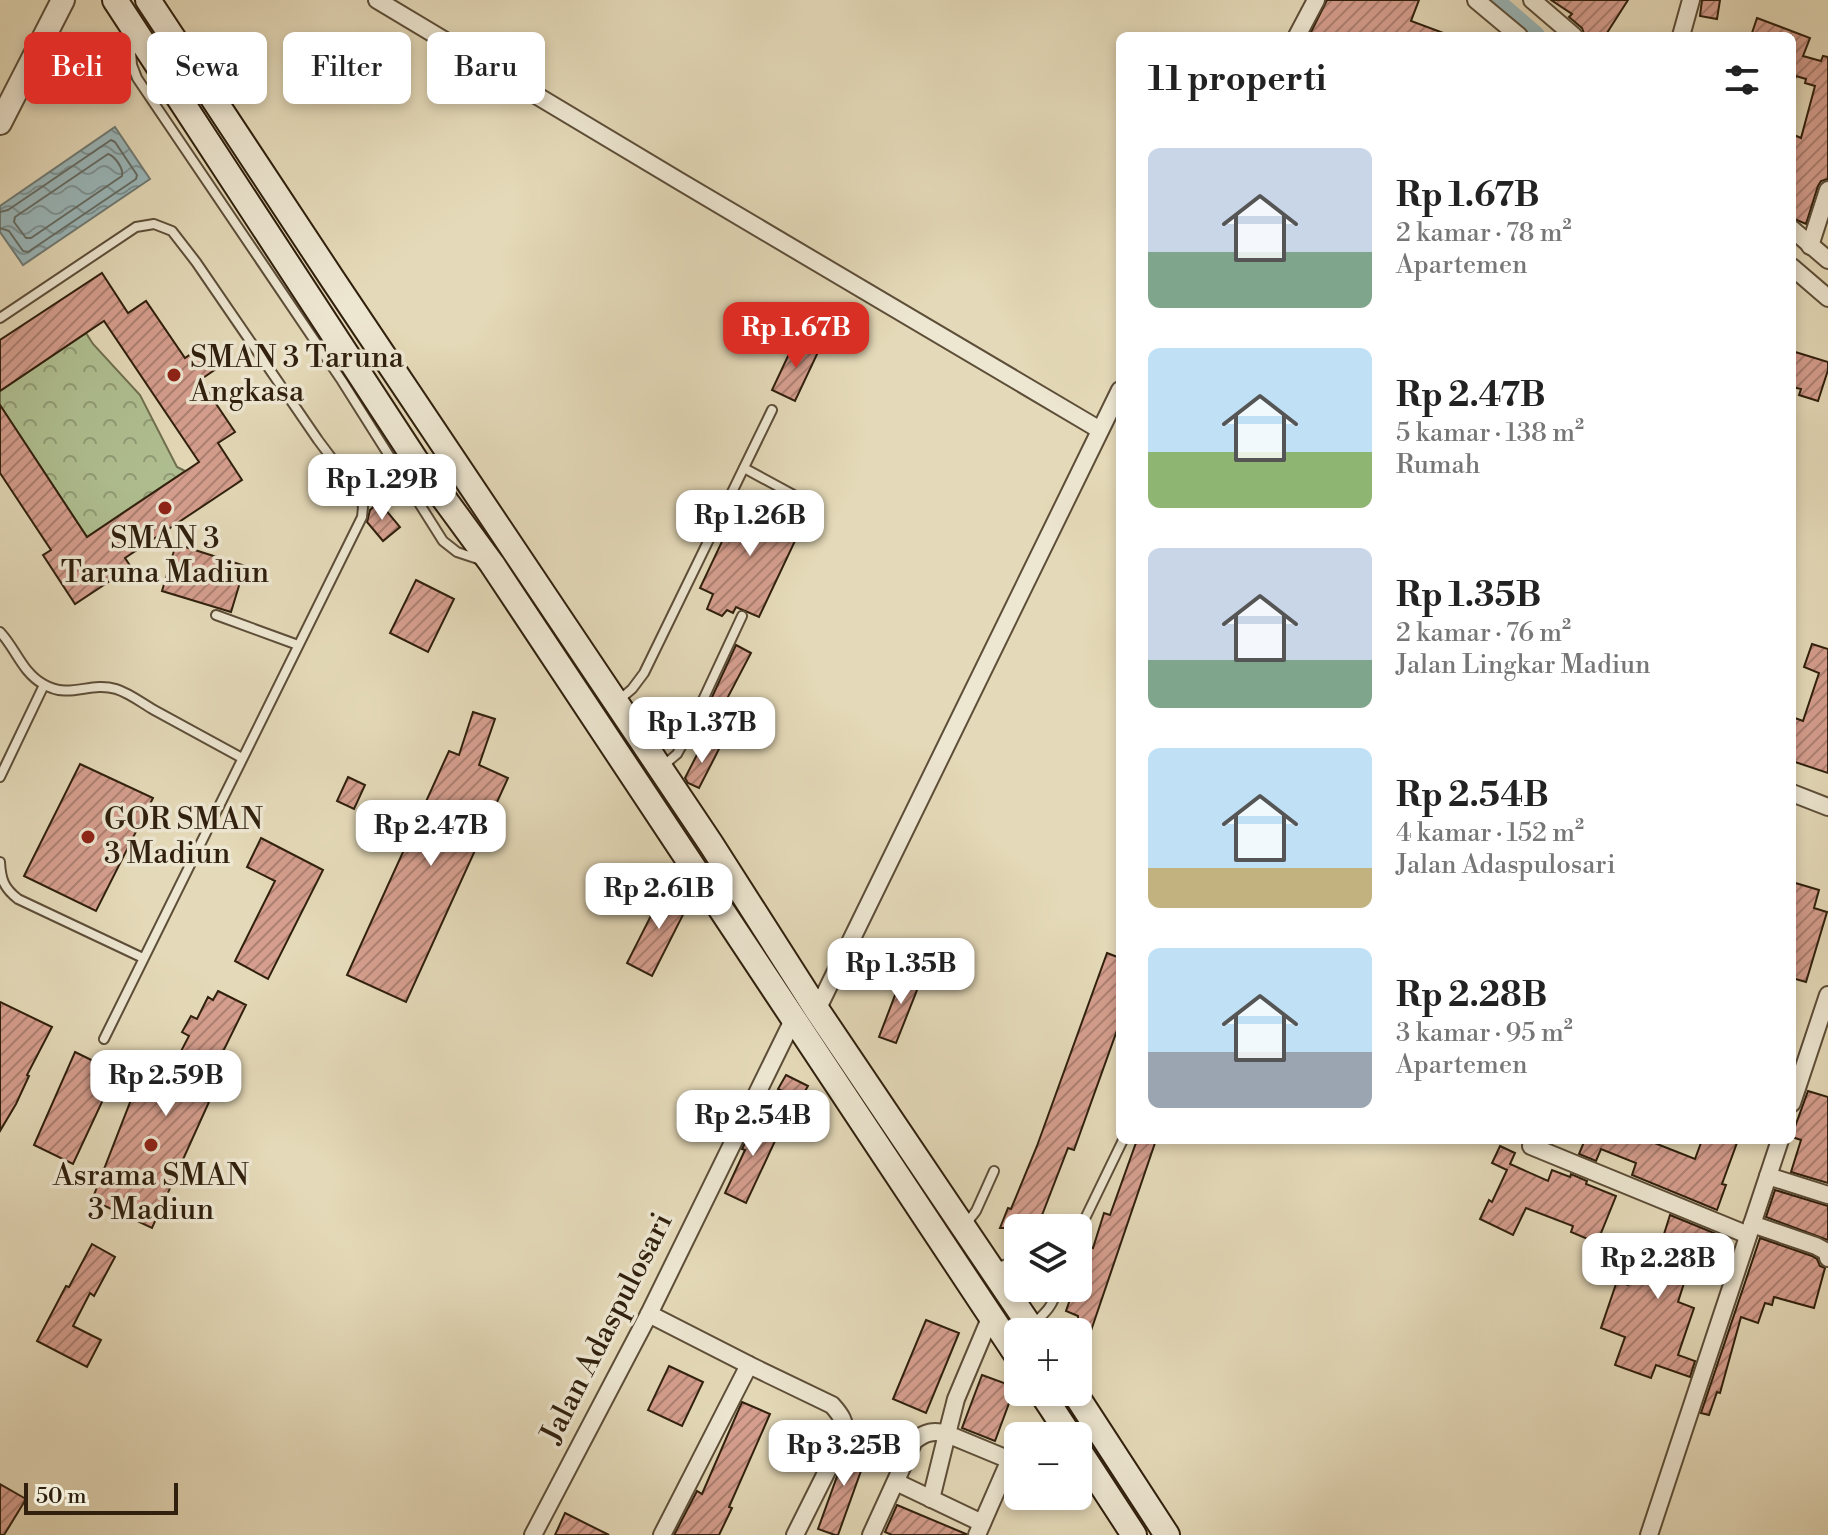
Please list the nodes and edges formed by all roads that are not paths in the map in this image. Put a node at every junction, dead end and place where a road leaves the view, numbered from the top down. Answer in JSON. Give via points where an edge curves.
{"nodes":[{"id":1,"x":63,"y":0,"type":"edge"},
{"id":2,"x":115,"y":0,"type":"edge"},
{"id":3,"x":148,"y":0,"type":"edge"},
{"id":4,"x":377,"y":0,"type":"edge"},
{"id":5,"x":1316,"y":0,"type":"edge"},
{"id":6,"x":1476,"y":0,"type":"edge"},
{"id":7,"x":1532,"y":0,"type":"edge"},
{"id":8,"x":1691,"y":0,"type":"edge"},
{"id":9,"x":129,"y":22,"type":"junction"},
{"id":10,"x":1299,"y":32,"type":"edge"},
{"id":11,"x":1514,"y":32,"type":"edge"},
{"id":12,"x":1569,"y":32,"type":"edge"},
{"id":13,"x":1682,"y":32,"type":"edge"},
{"id":14,"x":0,"y":123,"type":"edge"},
{"id":15,"x":1828,"y":190,"type":"edge"},
{"id":16,"x":1796,"y":233,"type":"edge"},
{"id":17,"x":1810,"y":246,"type":"junction"},
{"id":18,"x":1828,"y":260,"type":"edge"},
{"id":19,"x":1796,"y":270,"type":"edge"},
{"id":20,"x":333,"y":280,"type":"junction"},
{"id":21,"x":308,"y":295,"type":"junction"},
{"id":22,"x":1828,"y":298,"type":"edge"},
{"id":23,"x":0,"y":318,"type":"edge"},
{"id":24,"x":1116,"y":398,"type":"edge"},
{"id":25,"x":772,"y":410,"type":"dead end"},
{"id":26,"x":1100,"y":430,"type":"junction"},
{"id":27,"x":407,"y":464,"type":"junction"},
{"id":28,"x":744,"y":468,"type":"junction"},
{"id":29,"x":360,"y":496,"type":"junction"},
{"id":30,"x":814,"y":506,"type":"dead end"},
{"id":31,"x":216,"y":615,"type":"dead end"},
{"id":32,"x":742,"y":616,"type":"dead end"},
{"id":33,"x":0,"y":632,"type":"edge"},
{"id":34,"x":298,"y":645,"type":"junction"},
{"id":35,"x":44,"y":685,"type":"junction"},
{"id":36,"x":616,"y":703,"type":"junction"},
{"id":37,"x":242,"y":758,"type":"junction"},
{"id":38,"x":660,"y":768,"type":"junction"},
{"id":39,"x":0,"y":777,"type":"edge"},
{"id":40,"x":1796,"y":795,"type":"edge"},
{"id":41,"x":1828,"y":807,"type":"edge"},
{"id":42,"x":0,"y":862,"type":"edge"},
{"id":43,"x":143,"y":958,"type":"junction"},
{"id":44,"x":1828,"y":995,"type":"edge"},
{"id":45,"x":806,"y":1014,"type":"junction"},
{"id":46,"x":104,"y":1039,"type":"dead end"},
{"id":47,"x":1796,"y":1091,"type":"edge"},
{"id":48,"x":1121,"y":1144,"type":"edge"},
{"id":49,"x":1779,"y":1144,"type":"edge"},
{"id":50,"x":1531,"y":1146,"type":"dead end"},
{"id":51,"x":994,"y":1171,"type":"dead end"},
{"id":52,"x":1768,"y":1176,"type":"junction"},
{"id":53,"x":1828,"y":1195,"type":"edge"},
{"id":54,"x":1087,"y":1214,"type":"edge"},
{"id":55,"x":964,"y":1227,"type":"junction"},
{"id":56,"x":1750,"y":1230,"type":"junction"},
{"id":57,"x":1828,"y":1258,"type":"edge"},
{"id":58,"x":1004,"y":1266,"type":"edge"},
{"id":59,"x":993,"y":1271,"type":"junction"},
{"id":60,"x":649,"y":1314,"type":"junction"},
{"id":61,"x":991,"y":1316,"type":"junction"},
{"id":62,"x":1025,"y":1318,"type":"edge"},
{"id":63,"x":1004,"y":1336,"type":"edge"},
{"id":64,"x":749,"y":1365,"type":"junction"},
{"id":65,"x":1083,"y":1406,"type":"edge"},
{"id":66,"x":947,"y":1434,"type":"junction"},
{"id":67,"x":1092,"y":1470,"type":"edge"},
{"id":68,"x":896,"y":1482,"type":"junction"},
{"id":69,"x":931,"y":1499,"type":"junction"},
{"id":70,"x":979,"y":1529,"type":"edge"},
{"id":71,"x":533,"y":1535,"type":"edge"},
{"id":72,"x":662,"y":1535,"type":"edge"},
{"id":73,"x":795,"y":1535,"type":"edge"},
{"id":74,"x":871,"y":1535,"type":"edge"},
{"id":75,"x":1134,"y":1535,"type":"edge"},
{"id":76,"x":1167,"y":1535,"type":"edge"},
{"id":77,"x":1649,"y":1535,"type":"edge"}],
"edges":[{"from":1,"to":14,"type":"street"},
{"from":2,"to":9,"type":"main road"},
{"from":3,"to":20,"type":"main road"},
{"from":4,"to":26,"type":"street"},
{"from":5,"to":10,"type":"street"},
{"from":6,"to":11,"type":"street"},
{"from":7,"to":12,"type":"street"},
{"from":8,"to":13,"type":"street"},
{"from":9,"to":21,"type":"main road"},
{"from":9,"to":27,"type":"lane","via":[[137,78],[342,381]]},
{"from":15,"to":17,"type":"street"},
{"from":16,"to":17,"type":"street"},
{"from":17,"to":18,"type":"street"},
{"from":19,"to":22,"type":"street"},
{"from":20,"to":21,"type":"main road"},
{"from":20,"to":36,"type":"main road"},
{"from":21,"to":27,"type":"main road"},
{"from":23,"to":29,"type":"lane","via":[[136,227],[154,224],[172,231]]},
{"from":24,"to":26,"type":"street","name":"Jalan Adaspulosari"},
{"from":25,"to":28,"type":"lane"},
{"from":26,"to":45,"type":"street","name":"Jalan Adaspulosari"},
{"from":27,"to":29,"type":"lane"},
{"from":27,"to":45,"type":"main road","via":[[492,564]]},
{"from":28,"to":30,"type":"lane"},
{"from":28,"to":36,"type":"lane","via":[[644,673]]},
{"from":29,"to":34,"type":"lane","via":[[362,517]]},
{"from":31,"to":34,"type":"lane"},
{"from":32,"to":38,"type":"lane","via":[[682,745]]},
{"from":33,"to":35,"type":"lane","via":[[30,675]]},
{"from":34,"to":37,"type":"lane"},
{"from":35,"to":37,"type":"lane","via":[[74,692],[118,689]]},
{"from":35,"to":39,"type":"lane"},
{"from":36,"to":38,"type":"main road"},
{"from":37,"to":43,"type":"lane"},
{"from":38,"to":45,"type":"main road","via":[[711,844]]},
{"from":40,"to":41,"type":"street"},
{"from":42,"to":43,"type":"lane","via":[[7,891],[18,899]]},
{"from":43,"to":46,"type":"lane"},
{"from":44,"to":47,"type":"street"},
{"from":45,"to":55,"type":"main road"},
{"from":45,"to":60,"type":"street","name":"Jalan Adaspulosari"},
{"from":45,"to":61,"type":"main road"},
{"from":48,"to":54,"type":"lane"},
{"from":49,"to":52,"type":"street"},
{"from":50,"to":56,"type":"street"},
{"from":51,"to":55,"type":"lane"},
{"from":52,"to":53,"type":"street"},
{"from":52,"to":56,"type":"street"},
{"from":55,"to":59,"type":"main road"},
{"from":56,"to":57,"type":"street","via":[[1816,1246]]},
{"from":56,"to":77,"type":"street"},
{"from":58,"to":59,"type":"lane"},
{"from":59,"to":62,"type":"main road"},
{"from":60,"to":64,"type":"street"},
{"from":60,"to":71,"type":"street","name":"Jalan Adaspulosari"},
{"from":61,"to":63,"type":"main road"},
{"from":61,"to":66,"type":"street"},
{"from":64,"to":72,"type":"street"},
{"from":64,"to":73,"type":"street","via":[[832,1405],[845,1425],[845,1435]]},
{"from":65,"to":76,"type":"main road"},
{"from":66,"to":68,"type":"street","via":[[935,1431],[914,1441]]},
{"from":66,"to":69,"type":"street"},
{"from":66,"to":70,"type":"street","via":[[1007,1461]]},
{"from":67,"to":75,"type":"main road"},
{"from":68,"to":69,"type":"street"},
{"from":68,"to":74,"type":"street"},
{"from":69,"to":70,"type":"street"}]}
